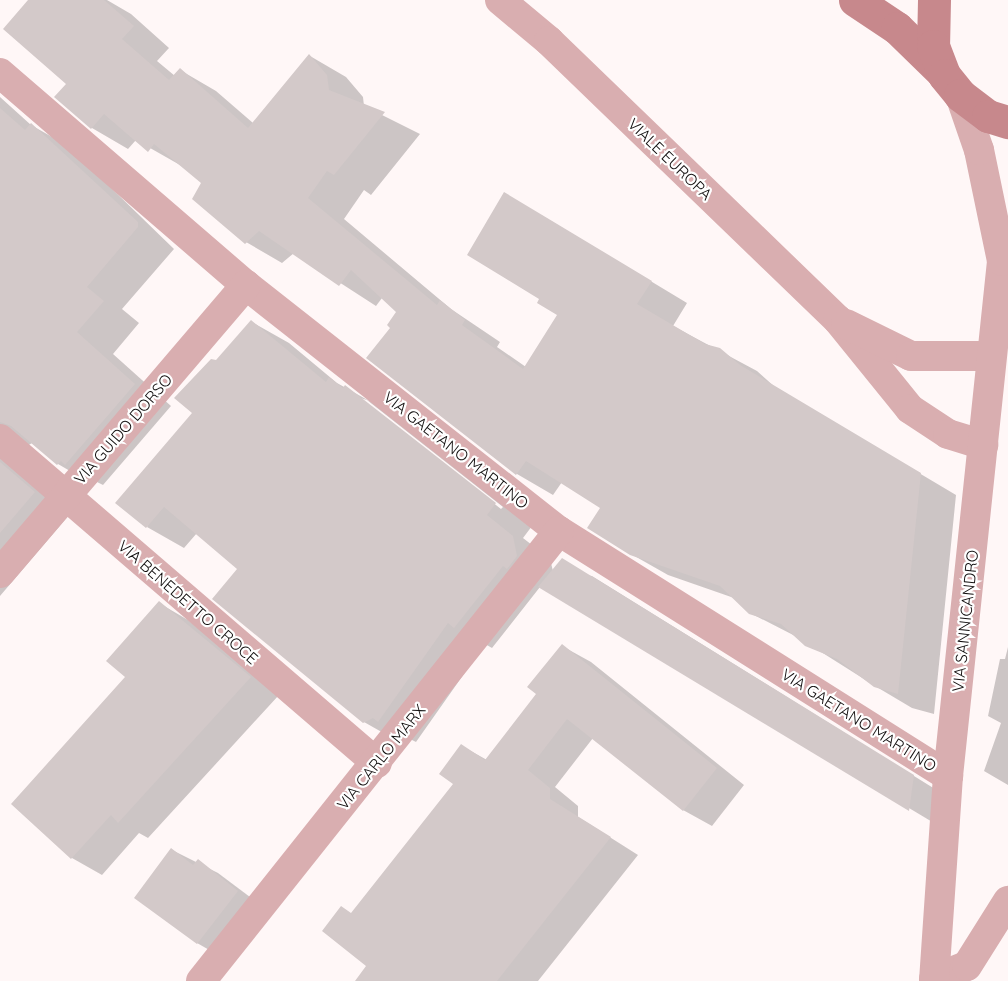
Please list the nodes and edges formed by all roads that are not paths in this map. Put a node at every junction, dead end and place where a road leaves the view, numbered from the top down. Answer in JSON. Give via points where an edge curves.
{"nodes":[{"id":1,"x":500,"y":0,"type":"edge"},
{"id":2,"x":855,"y":0,"type":"edge"},
{"id":3,"x":934,"y":0,"type":"edge"},
{"id":4,"x":0,"y":73,"type":"edge"},
{"id":5,"x":952,"y":85,"type":"junction"},
{"id":6,"x":1008,"y":122,"type":"edge"},
{"id":7,"x":1005,"y":255,"type":"edge"},
{"id":8,"x":246,"y":285,"type":"junction"},
{"id":9,"x":838,"y":320,"type":"junction"},
{"id":10,"x":990,"y":356,"type":"junction"},
{"id":11,"x":0,"y":439,"type":"edge"},
{"id":12,"x":983,"y":445,"type":"junction"},
{"id":13,"x":65,"y":497,"type":"junction"},
{"id":14,"x":560,"y":531,"type":"junction"},
{"id":15,"x":0,"y":573,"type":"edge"},
{"id":16,"x":377,"y":764,"type":"junction"},
{"id":17,"x":948,"y":776,"type":"junction"},
{"id":18,"x":1008,"y":901,"type":"edge"},
{"id":19,"x":934,"y":980,"type":"edge"},
{"id":20,"x":201,"y":981,"type":"edge"}],
"edges":[{"from":1,"to":9,"type":"street","name":"VIALE EUROPA","via":[[549,41]]},
{"from":2,"to":5,"type":"main road","via":[[897,28]]},
{"from":3,"to":5,"type":"main road","via":[[933,46]]},
{"from":4,"to":8,"type":"street","name":"VIA GAETANO MARTINO"},
{"from":5,"to":6,"type":"main road","via":[[988,116]]},
{"from":5,"to":7,"type":"street","name":"VIA SANNICANDRO","via":[[979,150]]},
{"from":7,"to":10,"type":"street","name":"VIA SANNICANDRO"},
{"from":8,"to":13,"type":"street","name":"VIA GUIDO DORSO"},
{"from":8,"to":14,"type":"street","name":"VIA GAETANO MARTINO"},
{"from":9,"to":10,"type":"street","name":"VIALE EUROPA","via":[[911,356]]},
{"from":9,"to":12,"type":"street","name":"VIALE EUROPA","via":[[910,409],[948,434]]},
{"from":10,"to":12,"type":"street","name":"VIA SANNICANDRO"},
{"from":11,"to":13,"type":"street","name":"VIA BENEDETTO CROCE"},
{"from":12,"to":17,"type":"street","name":"VIA SANNICANDRO"},
{"from":13,"to":15,"type":"street","name":"VIA GUIDO DORSO"},
{"from":13,"to":16,"type":"street","name":"VIA BENEDETTO CROCE"},
{"from":14,"to":16,"type":"street","name":"VIA CARLO MARX"},
{"from":14,"to":17,"type":"street","name":"VIA GAETANO MARTINO"},
{"from":16,"to":20,"type":"street","name":"VIA CARLO MARX"},
{"from":17,"to":19,"type":"street","name":"VIA SANNICANDRO"},
{"from":18,"to":19,"type":"street","via":[[967,966]]}]}
